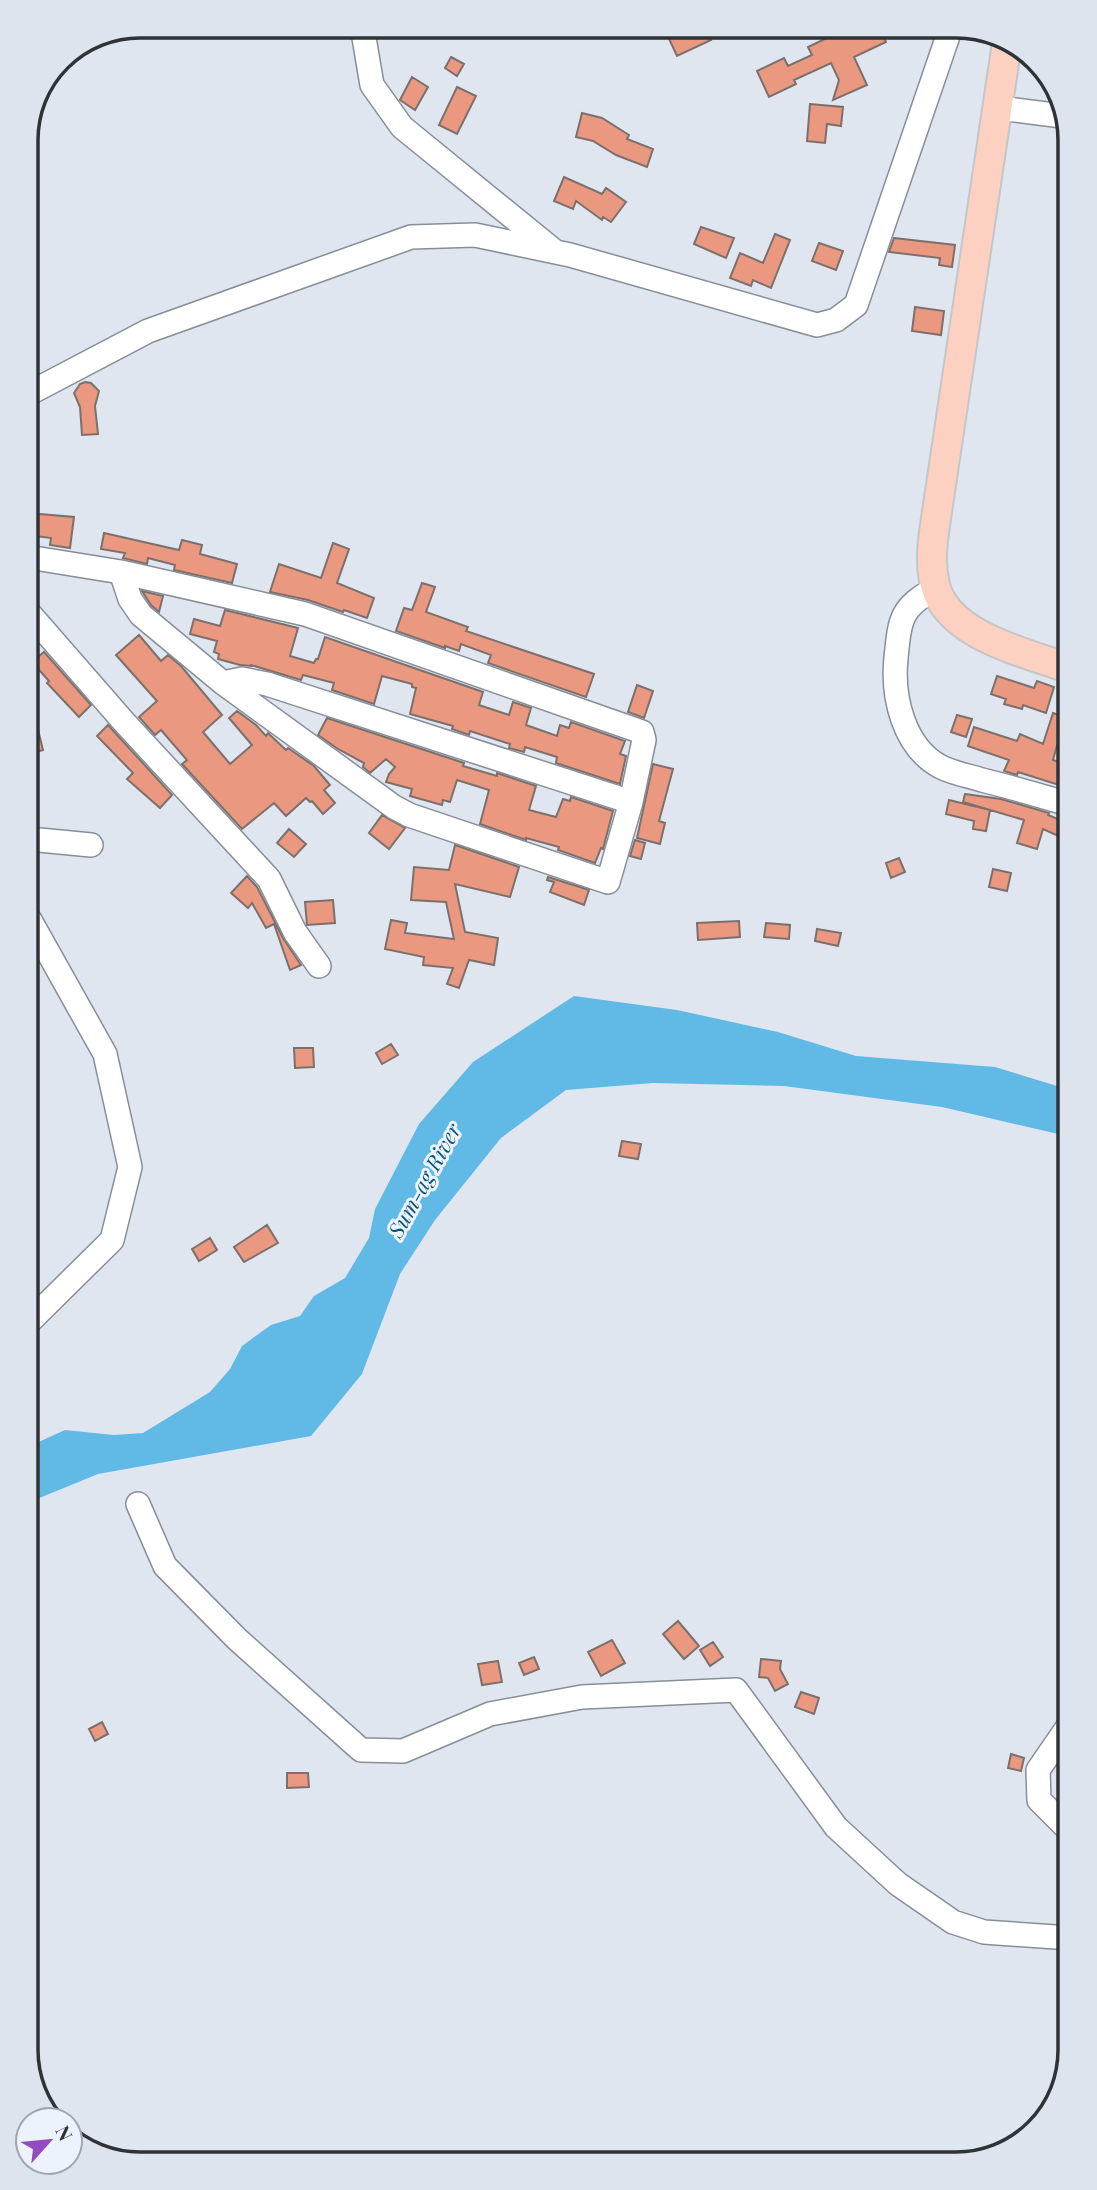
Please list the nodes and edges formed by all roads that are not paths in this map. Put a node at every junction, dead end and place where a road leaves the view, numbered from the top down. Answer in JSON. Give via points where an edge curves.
{"nodes":[{"id":1,"x":364,"y":38,"type":"edge"},
{"id":2,"x":947,"y":39,"type":"edge"},
{"id":3,"x":1006,"y":52,"type":"edge"},
{"id":4,"x":999,"y":108,"type":"junction"},
{"id":5,"x":1055,"y":115,"type":"edge"},
{"id":6,"x":556,"y":252,"type":"junction"},
{"id":7,"x":39,"y":388,"type":"edge"},
{"id":8,"x":39,"y":559,"type":"edge"},
{"id":9,"x":121,"y":572,"type":"junction"},
{"id":10,"x":936,"y":588,"type":"junction"},
{"id":11,"x":39,"y":624,"type":"edge"},
{"id":12,"x":1058,"y":664,"type":"edge"},
{"id":13,"x":223,"y":683,"type":"junction"},
{"id":14,"x":1058,"y":801,"type":"edge"},
{"id":15,"x":631,"y":802,"type":"junction"},
{"id":16,"x":39,"y":840,"type":"edge"},
{"id":17,"x":91,"y":845,"type":"dead end"},
{"id":18,"x":39,"y":935,"type":"edge"},
{"id":19,"x":319,"y":966,"type":"dead end"},
{"id":20,"x":38,"y":1313,"type":"edge"},
{"id":21,"x":138,"y":1504,"type":"dead end"},
{"id":22,"x":1058,"y":1742,"type":"edge"},
{"id":23,"x":1058,"y":1819,"type":"edge"},
{"id":24,"x":1058,"y":1937,"type":"edge"}],
"edges":[{"from":1,"to":6,"type":"street","via":[[372,85],[402,127]]},
{"from":2,"to":6,"type":"street","via":[[856,305],[836,320],[817,325]]},
{"from":3,"to":4,"type":"main road"},
{"from":4,"to":5,"type":"street"},
{"from":4,"to":10,"type":"main road","via":[[931,554]]},
{"from":6,"to":7,"type":"street","via":[[475,235],[411,237],[148,331]]},
{"from":8,"to":9,"type":"street"},
{"from":9,"to":13,"type":"street","via":[[141,615]]},
{"from":9,"to":15,"type":"street","via":[[305,614],[642,732]]},
{"from":10,"to":12,"type":"main road","via":[[965,626]]},
{"from":10,"to":14,"type":"street","via":[[917,599],[901,619],[896,693],[908,730],[941,767]]},
{"from":11,"to":19,"type":"street","via":[[270,879],[295,932]]},
{"from":13,"to":15,"type":"street","via":[[242,679],[267,684]]},
{"from":13,"to":15,"type":"street","via":[[401,811],[608,882]]},
{"from":16,"to":17,"type":"street"},
{"from":18,"to":20,"type":"street","via":[[105,1054],[130,1167],[112,1240]]},
{"from":21,"to":24,"type":"street","via":[[166,1566],[237,1639],[361,1750],[403,1751],[490,1714],[582,1697],[736,1690],[836,1827],[898,1884],[953,1922],[984,1932]]},
{"from":22,"to":23,"type":"street","via":[[1038,1770],[1039,1800]]}]}
